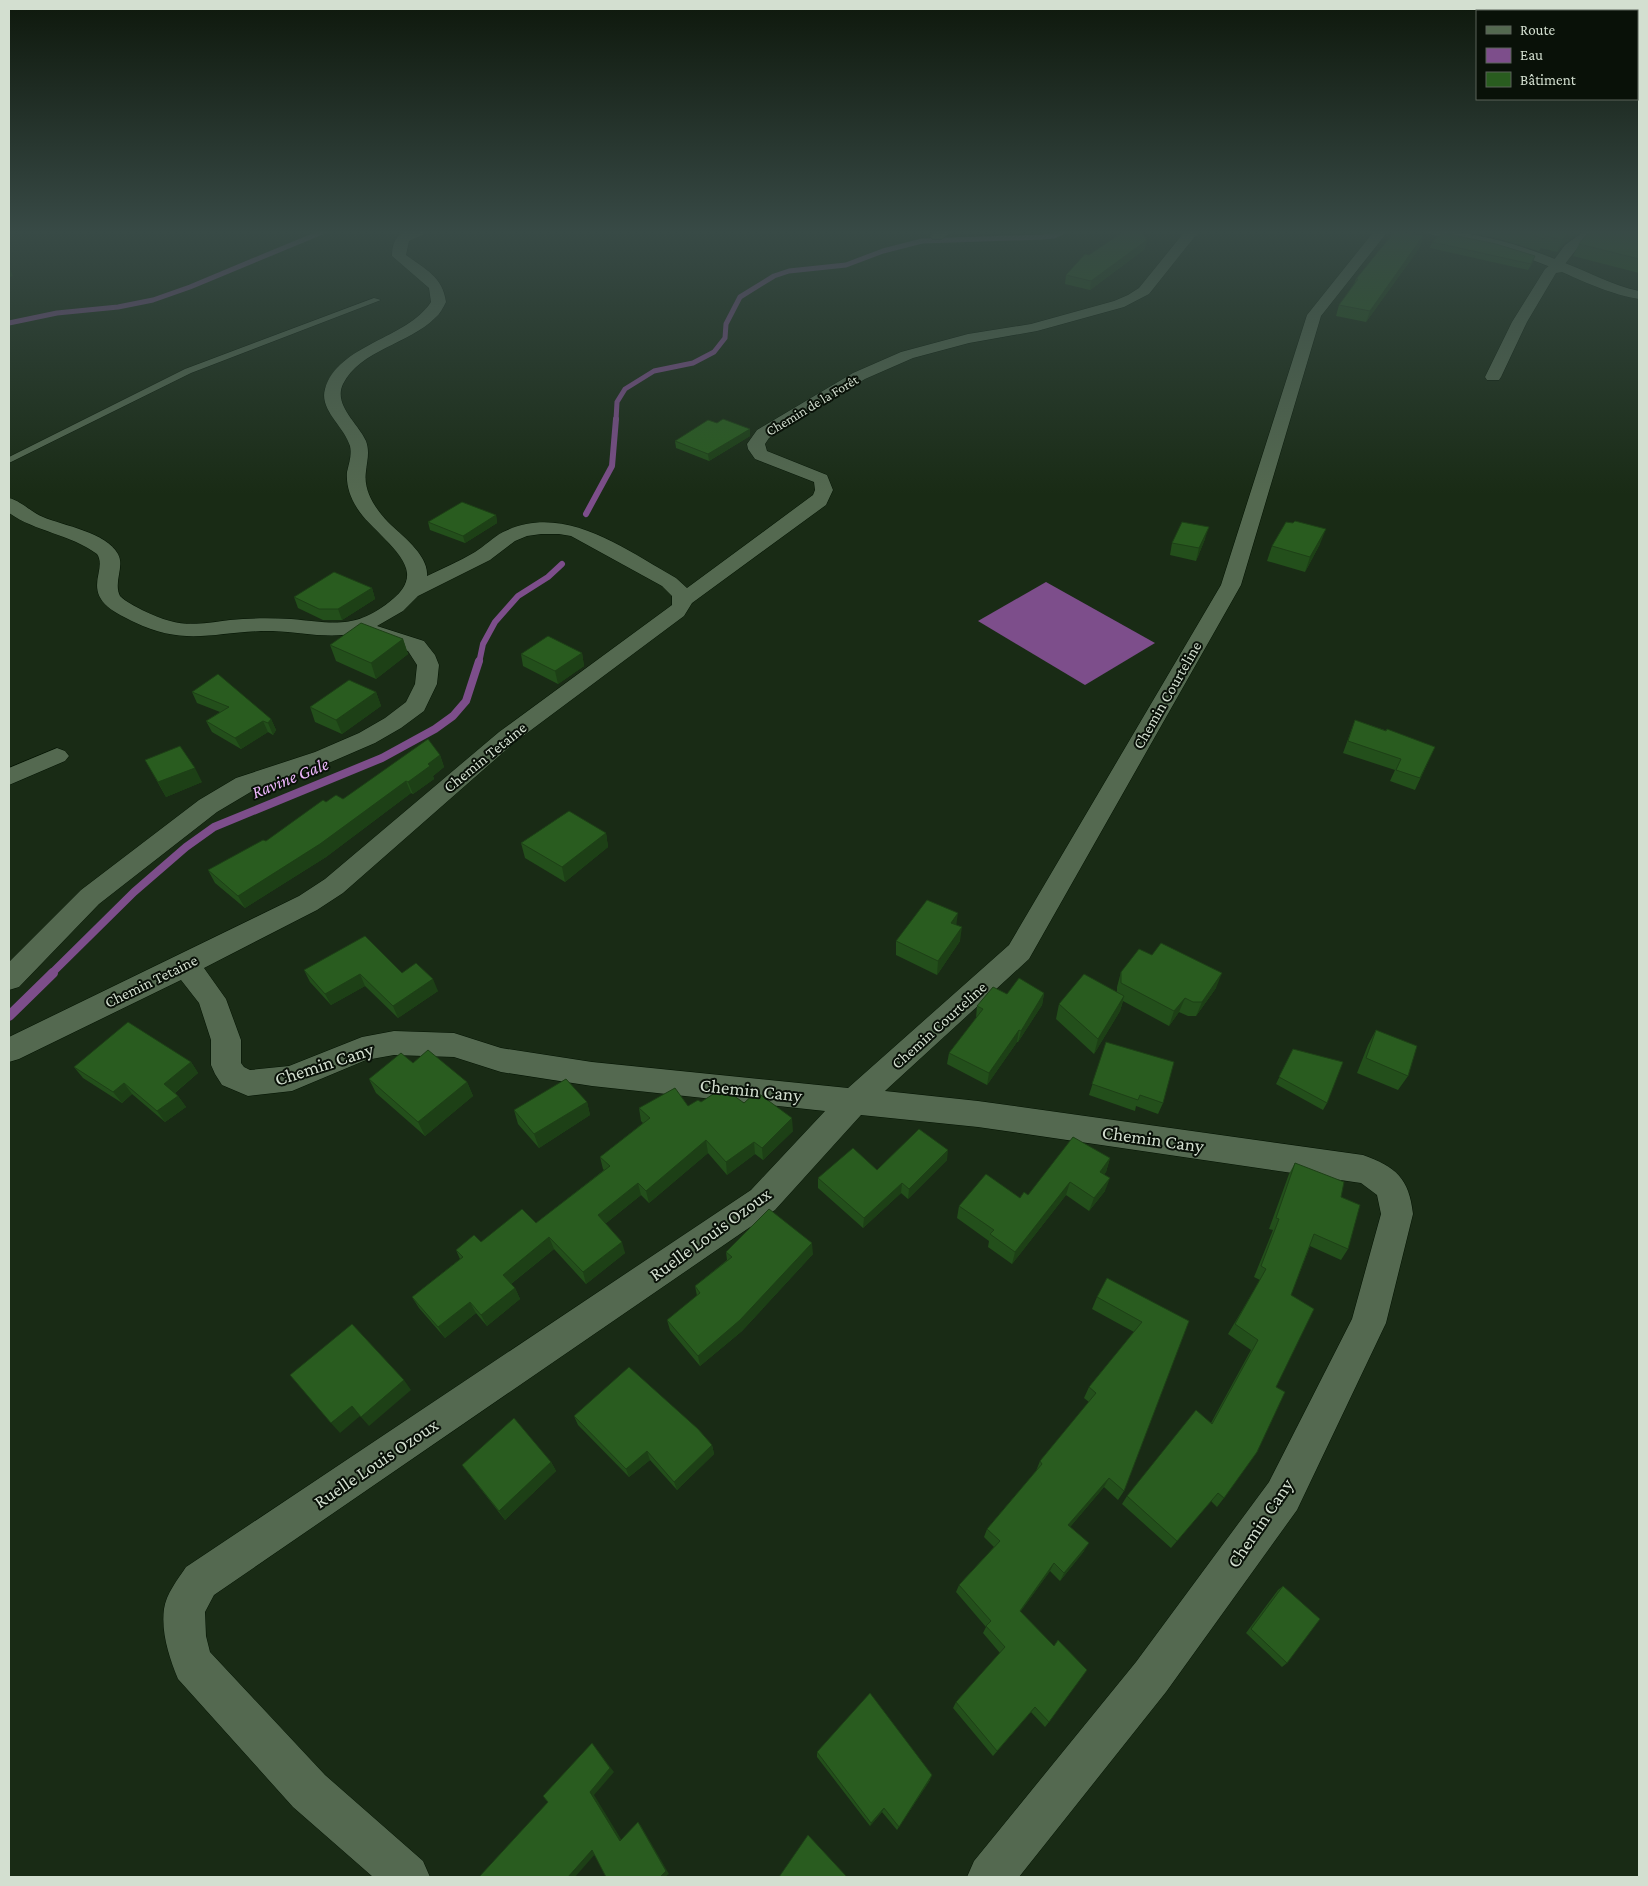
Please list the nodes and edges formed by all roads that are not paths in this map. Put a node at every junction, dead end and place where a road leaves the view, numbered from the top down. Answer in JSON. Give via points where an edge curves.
{"nodes":[{"id":1,"x":329,"y":318,"type":"edge"},
{"id":2,"x":429,"y":318,"type":"edge"},
{"id":3,"x":1067,"y":318,"type":"edge"},
{"id":4,"x":1313,"y":318,"type":"edge"},
{"id":5,"x":1521,"y":318,"type":"edge"},
{"id":6,"x":1492,"y":377,"type":"dead end"},
{"id":7,"x":9,"y":460,"type":"edge"},
{"id":8,"x":9,"y":504,"type":"edge"},
{"id":9,"x":413,"y":591,"type":"junction"},
{"id":10,"x":682,"y":600,"type":"junction"},
{"id":11,"x":358,"y":626,"type":"junction"},
{"id":12,"x":57,"y":756,"type":"dead end"},
{"id":13,"x":9,"y":777,"type":"edge"},
{"id":14,"x":186,"y":965,"type":"junction"},
{"id":15,"x":9,"y":979,"type":"edge"},
{"id":16,"x":9,"y":1050,"type":"edge"},
{"id":17,"x":854,"y":1101,"type":"junction"},
{"id":18,"x":408,"y":1877,"type":"edge"},
{"id":19,"x":990,"y":1877,"type":"edge"}],
"edges":[{"from":1,"to":7,"type":"lane","via":[[188,371]]},
{"from":2,"to":9,"type":"street","via":[[345,367],[334,384],[331,399],[361,450],[356,478],[362,501],[414,562],[418,576]]},
{"from":3,"to":10,"type":"street","name":"Chemin de la Forêt","via":[[908,355],[859,376],[763,434],[757,439],[756,450],[761,455],[821,479],[824,493],[819,500]]},
{"from":4,"to":17,"type":"street","name":"Chemin Courteline","via":[[1231,585],[1019,952]]},
{"from":5,"to":6,"type":"street"},
{"from":8,"to":11,"type":"street","via":[[28,517],[104,550],[110,561],[107,589],[114,603],[169,629],[268,625],[326,631]]},
{"from":9,"to":10,"type":"street","via":[[483,556],[508,537],[522,531],[551,527],[577,532],[668,582],[682,594]]},
{"from":9,"to":11,"type":"street","via":[[384,614]]},
{"from":10,"to":14,"type":"street","name":"Chemin Tetaine","via":[[677,612],[507,737],[334,886],[308,903]]},
{"from":11,"to":15,"type":"street","via":[[416,646],[424,655],[428,665],[426,684],[416,706],[366,738],[245,784],[208,806],[90,897]]},
{"from":12,"to":13,"type":"street"},
{"from":14,"to":16,"type":"street","name":"Chemin Tetaine"},
{"from":14,"to":17,"type":"street","name":"Chemin Cany","via":[[212,999],[226,1040],[226,1065],[233,1076],[248,1083],[292,1078],[362,1049],[394,1043],[454,1045],[501,1060],[592,1074]]},
{"from":17,"to":18,"type":"street","name":"Ruelle Louis Ozoux","via":[[763,1200],[200,1580],[184,1608],[185,1636],[193,1664],[309,1791]]},
{"from":17,"to":19,"type":"street","name":"Chemin Cany","via":[[978,1114],[1363,1169],[1386,1180],[1396,1199],[1398,1214],[1368,1323],[1283,1496],[1151,1677]]}]}
